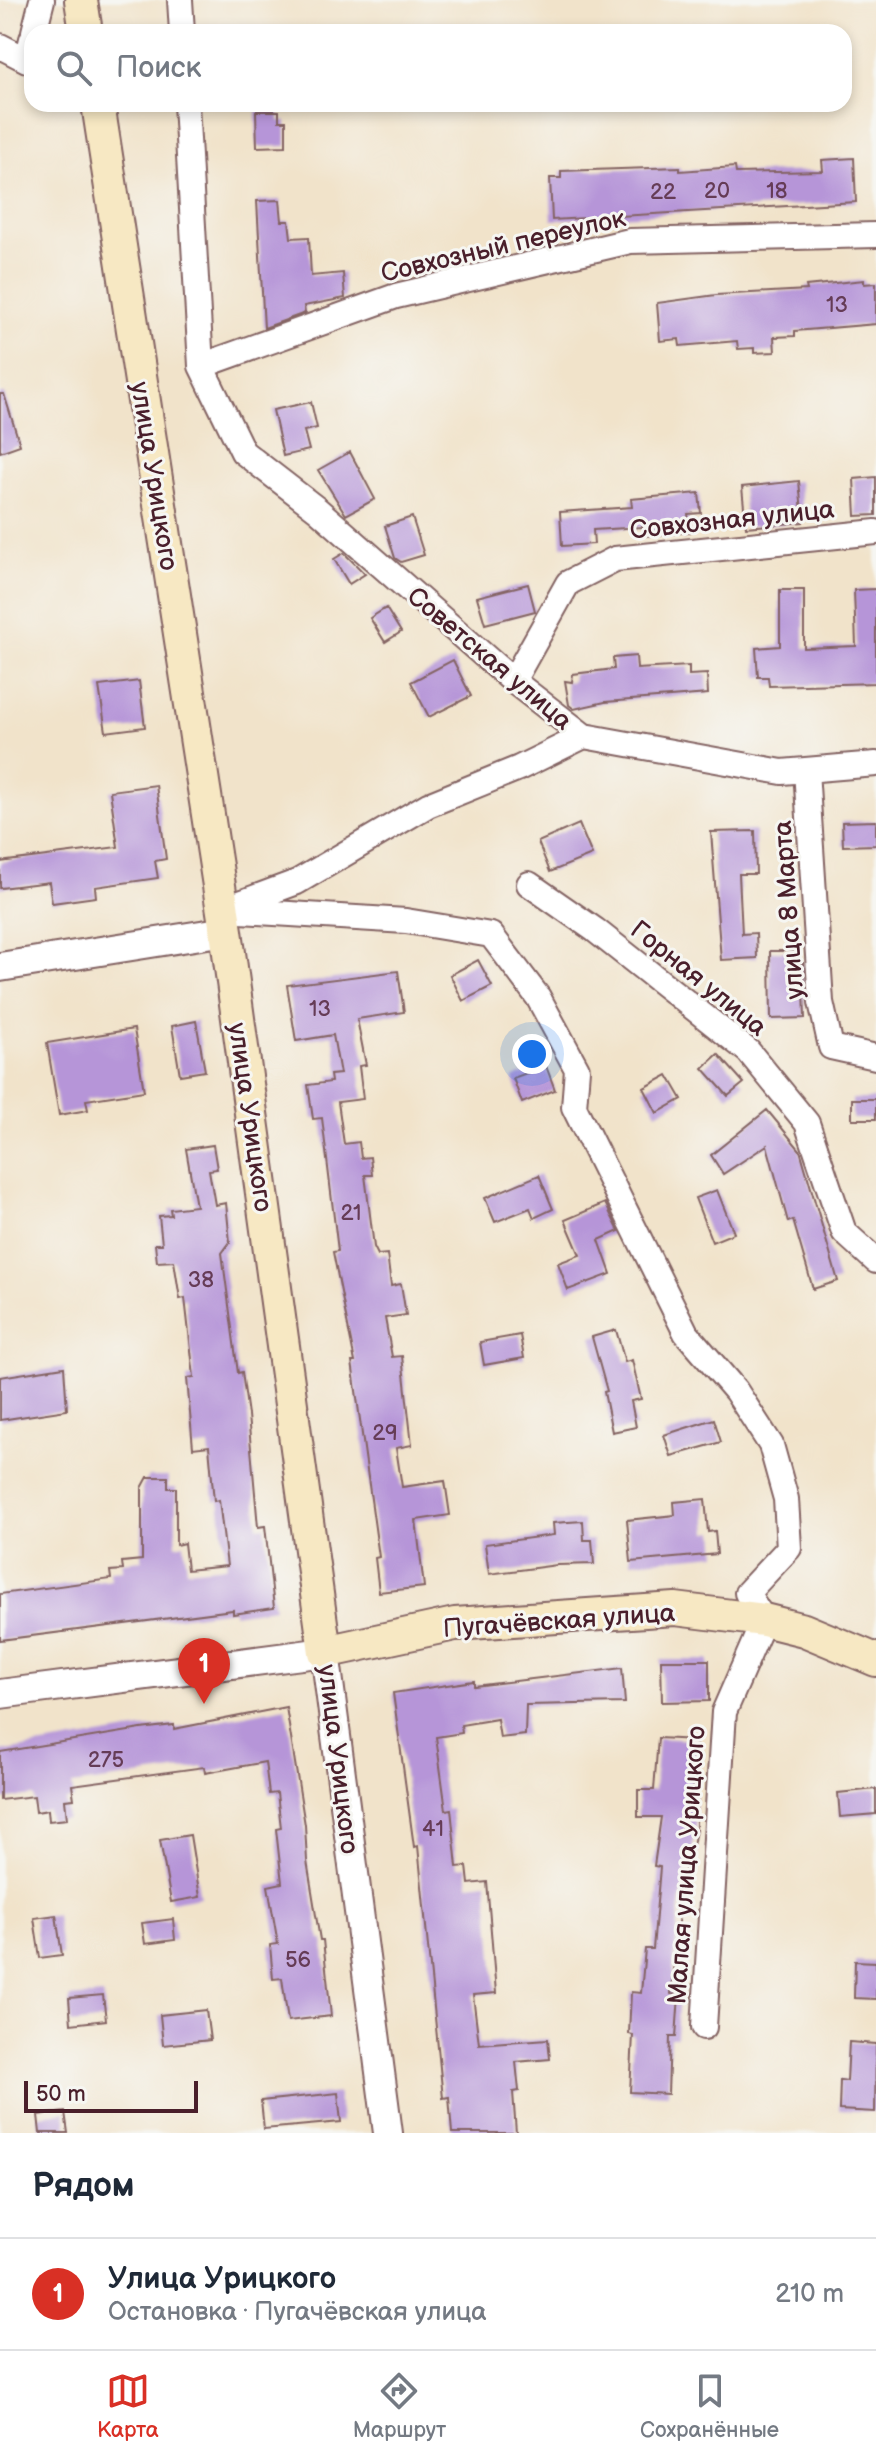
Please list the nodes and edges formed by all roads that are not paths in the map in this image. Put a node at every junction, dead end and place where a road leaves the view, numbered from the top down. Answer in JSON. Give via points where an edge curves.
{"nodes":[{"id":1,"x":42,"y":0,"type":"edge"},
{"id":2,"x":81,"y":0,"type":"edge"},
{"id":3,"x":180,"y":0,"type":"edge"},
{"id":4,"x":36,"y":24,"type":"edge"},
{"id":5,"x":85,"y":24,"type":"edge"},
{"id":6,"x":182,"y":24,"type":"edge"},
{"id":7,"x":0,"y":46,"type":"edge"},
{"id":8,"x":24,"y":58,"type":"edge"},
{"id":9,"x":99,"y":112,"type":"edge"},
{"id":10,"x":186,"y":112,"type":"edge"},
{"id":11,"x":876,"y":235,"type":"edge"},
{"id":12,"x":201,"y":366,"type":"junction"},
{"id":13,"x":876,"y":532,"type":"edge"},
{"id":14,"x":513,"y":681,"type":"junction"},
{"id":15,"x":584,"y":736,"type":"junction"},
{"id":16,"x":876,"y":764,"type":"edge"},
{"id":17,"x":806,"y":770,"type":"junction"},
{"id":18,"x":529,"y":884,"type":"dead end"},
{"id":19,"x":224,"y":920,"type":"junction"},
{"id":20,"x":0,"y":967,"type":"edge"},
{"id":21,"x":876,"y":1057,"type":"edge"},
{"id":22,"x":876,"y":1261,"type":"edge"},
{"id":23,"x":764,"y":1620,"type":"junction"},
{"id":24,"x":325,"y":1652,"type":"junction"},
{"id":25,"x":876,"y":1660,"type":"edge"},
{"id":26,"x":0,"y":1694,"type":"edge"},
{"id":27,"x":704,"y":2027,"type":"dead end"},
{"id":28,"x":388,"y":2133,"type":"edge"}],
"edges":[{"from":1,"to":4,"type":"street"},
{"from":2,"to":5,"type":"main road"},
{"from":3,"to":6,"type":"street"},
{"from":7,"to":8,"type":"street"},
{"from":9,"to":19,"type":"main road","name":"улица Урицкого"},
{"from":10,"to":12,"type":"street"},
{"from":11,"to":12,"type":"street","name":"Совхозный переулок","via":[[630,241],[396,296]]},
{"from":12,"to":14,"type":"street","name":"Советская улица","via":[[243,452],[318,510]]},
{"from":13,"to":14,"type":"street","name":"Совхозная улица","via":[[615,559],[568,583]]},
{"from":14,"to":15,"type":"street","name":"Советская улица"},
{"from":15,"to":17,"type":"street","name":"Советская улица","via":[[782,772]]},
{"from":15,"to":19,"type":"street","via":[[428,805]]},
{"from":16,"to":17,"type":"street","name":"Советская улица"},
{"from":17,"to":21,"type":"street","name":"улица 8 Марта","via":[[821,1002],[831,1047]]},
{"from":18,"to":22,"type":"street","name":"Горная улица","via":[[748,1051],[807,1123],[844,1232]]},
{"from":19,"to":20,"type":"street"},
{"from":19,"to":23,"type":"street","via":[[406,921],[491,935],[538,997],[577,1069],[574,1107],[686,1333],[736,1391],[771,1445],[786,1499],[789,1548],[747,1593]]},
{"from":19,"to":24,"type":"main road","name":"улица Урицкого"},
{"from":23,"to":24,"type":"main road","name":"Пугачёвская улица","via":[[675,1609],[470,1623]]},
{"from":23,"to":25,"type":"main road","name":"Пугачёвская улица","via":[[804,1630]]},
{"from":23,"to":27,"type":"street","name":"Малая улица Урицкого","via":[[724,1712]]},
{"from":24,"to":26,"type":"street","name":"Пугачёвская улица"},
{"from":24,"to":28,"type":"street","name":"улица Урицкого"}]}
